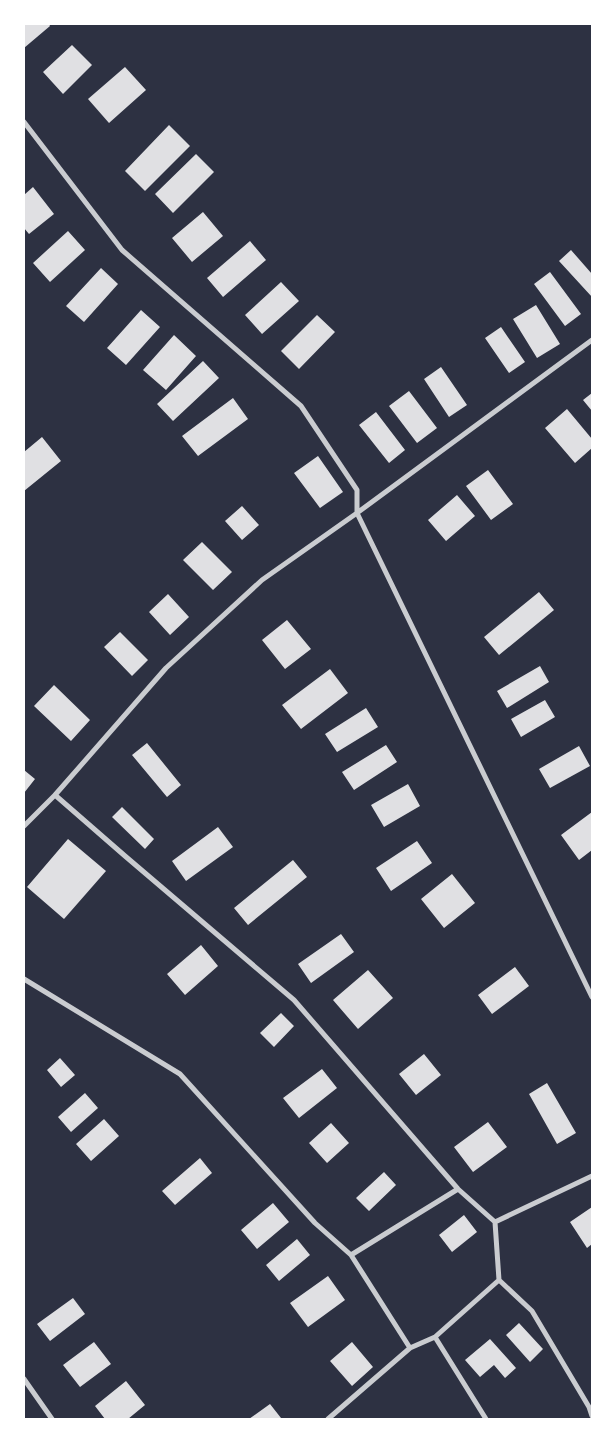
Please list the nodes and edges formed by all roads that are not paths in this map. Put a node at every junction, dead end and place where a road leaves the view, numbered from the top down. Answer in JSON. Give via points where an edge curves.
{"nodes":[{"id":1,"x":24,"y":122,"type":"edge"},
{"id":2,"x":592,"y":340,"type":"edge"},
{"id":3,"x":357,"y":513,"type":"junction"},
{"id":4,"x":55,"y":795,"type":"junction"},
{"id":5,"x":24,"y":826,"type":"edge"},
{"id":6,"x":24,"y":979,"type":"edge"},
{"id":7,"x":592,"y":997,"type":"edge"},
{"id":8,"x":592,"y":1176,"type":"edge"},
{"id":9,"x":458,"y":1190,"type":"junction"},
{"id":10,"x":495,"y":1222,"type":"junction"},
{"id":11,"x":351,"y":1255,"type":"junction"},
{"id":12,"x":499,"y":1280,"type":"junction"},
{"id":13,"x":435,"y":1337,"type":"junction"},
{"id":14,"x":410,"y":1348,"type":"junction"},
{"id":15,"x":24,"y":1379,"type":"edge"},
{"id":16,"x":592,"y":1416,"type":"edge"},
{"id":17,"x":52,"y":1419,"type":"edge"},
{"id":18,"x":328,"y":1419,"type":"edge"},
{"id":19,"x":486,"y":1419,"type":"edge"}],
"edges":[{"from":1,"to":3,"type":"street","via":[[122,250],[301,406],[357,490]]},
{"from":2,"to":3,"type":"street"},
{"from":3,"to":4,"type":"street","via":[[262,580],[166,668]]},
{"from":3,"to":7,"type":"street"},
{"from":4,"to":5,"type":"street"},
{"from":4,"to":9,"type":"street","via":[[294,1000]]},
{"from":6,"to":11,"type":"street","via":[[180,1074],[315,1223]]},
{"from":8,"to":10,"type":"street"},
{"from":9,"to":10,"type":"street"},
{"from":9,"to":11,"type":"street"},
{"from":10,"to":12,"type":"street"},
{"from":11,"to":14,"type":"street"},
{"from":12,"to":13,"type":"street"},
{"from":12,"to":16,"type":"street","via":[[532,1311]]},
{"from":13,"to":14,"type":"street"},
{"from":13,"to":19,"type":"street"},
{"from":14,"to":18,"type":"street"},
{"from":15,"to":17,"type":"street"}]}
